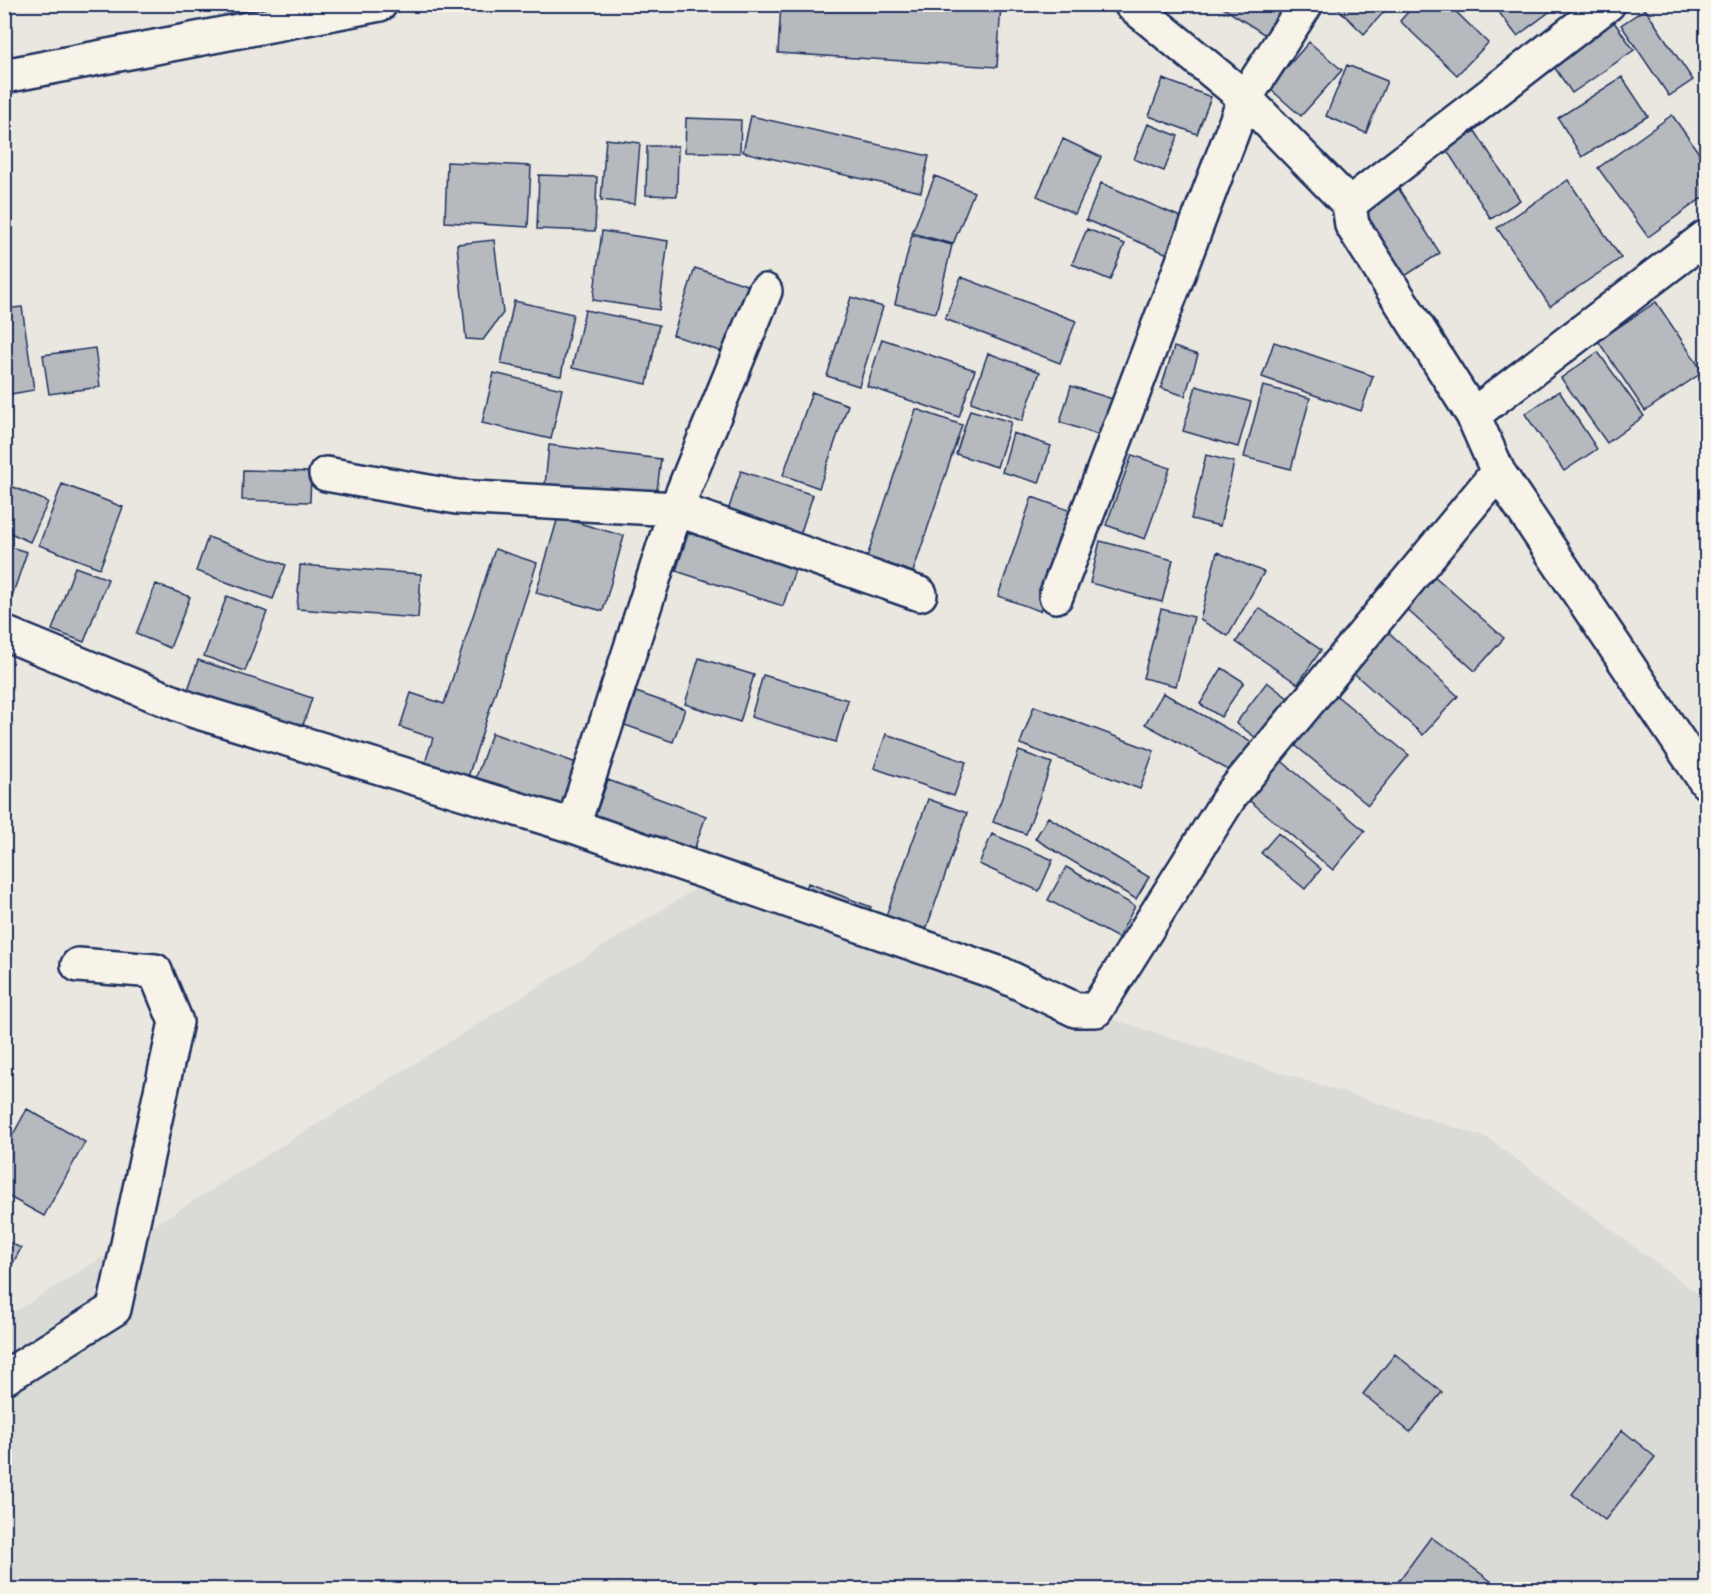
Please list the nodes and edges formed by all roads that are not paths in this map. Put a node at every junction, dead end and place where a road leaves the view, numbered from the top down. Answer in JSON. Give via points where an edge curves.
{"nodes":[{"id":1,"x":380,"y":4,"type":"edge"},
{"id":2,"x":1131,"y":4,"type":"edge"},
{"id":3,"x":1306,"y":4,"type":"edge"},
{"id":4,"x":1608,"y":4,"type":"edge"},
{"id":5,"x":4,"y":76,"type":"edge"},
{"id":6,"x":1245,"y":98,"type":"junction"},
{"id":7,"x":1349,"y":204,"type":"junction"},
{"id":8,"x":1707,"y":237,"type":"edge"},
{"id":9,"x":765,"y":291,"type":"dead end"},
{"id":10,"x":1473,"y":415,"type":"junction"},
{"id":11,"x":1498,"y":472,"type":"junction"},
{"id":12,"x":326,"y":474,"type":"dead end"},
{"id":13,"x":676,"y":509,"type":"junction"},
{"id":14,"x":920,"y":594,"type":"dead end"},
{"id":15,"x":1056,"y":596,"type":"dead end"},
{"id":16,"x":4,"y":633,"type":"edge"},
{"id":17,"x":1707,"y":782,"type":"edge"},
{"id":18,"x":573,"y":826,"type":"junction"},
{"id":19,"x":78,"y":965,"type":"dead end"},
{"id":20,"x":4,"y":1378,"type":"edge"}],
"edges":[{"from":1,"to":5,"type":"street"},
{"from":2,"to":6,"type":"street"},
{"from":3,"to":6,"type":"street"},
{"from":4,"to":7,"type":"street"},
{"from":6,"to":7,"type":"street"},
{"from":6,"to":15,"type":"street"},
{"from":7,"to":10,"type":"street","via":[[1352,225]]},
{"from":8,"to":10,"type":"street"},
{"from":9,"to":13,"type":"street"},
{"from":10,"to":11,"type":"street"},
{"from":11,"to":17,"type":"street"},
{"from":11,"to":18,"type":"street","via":[[1231,795],[1096,1010],[1076,1010],[1001,974]]},
{"from":12,"to":13,"type":"street","via":[[457,497]]},
{"from":13,"to":14,"type":"street"},
{"from":13,"to":18,"type":"street"},
{"from":16,"to":18,"type":"street","via":[[192,710]]},
{"from":19,"to":20,"type":"street","via":[[155,971],[176,1022],[114,1309]]}]}
